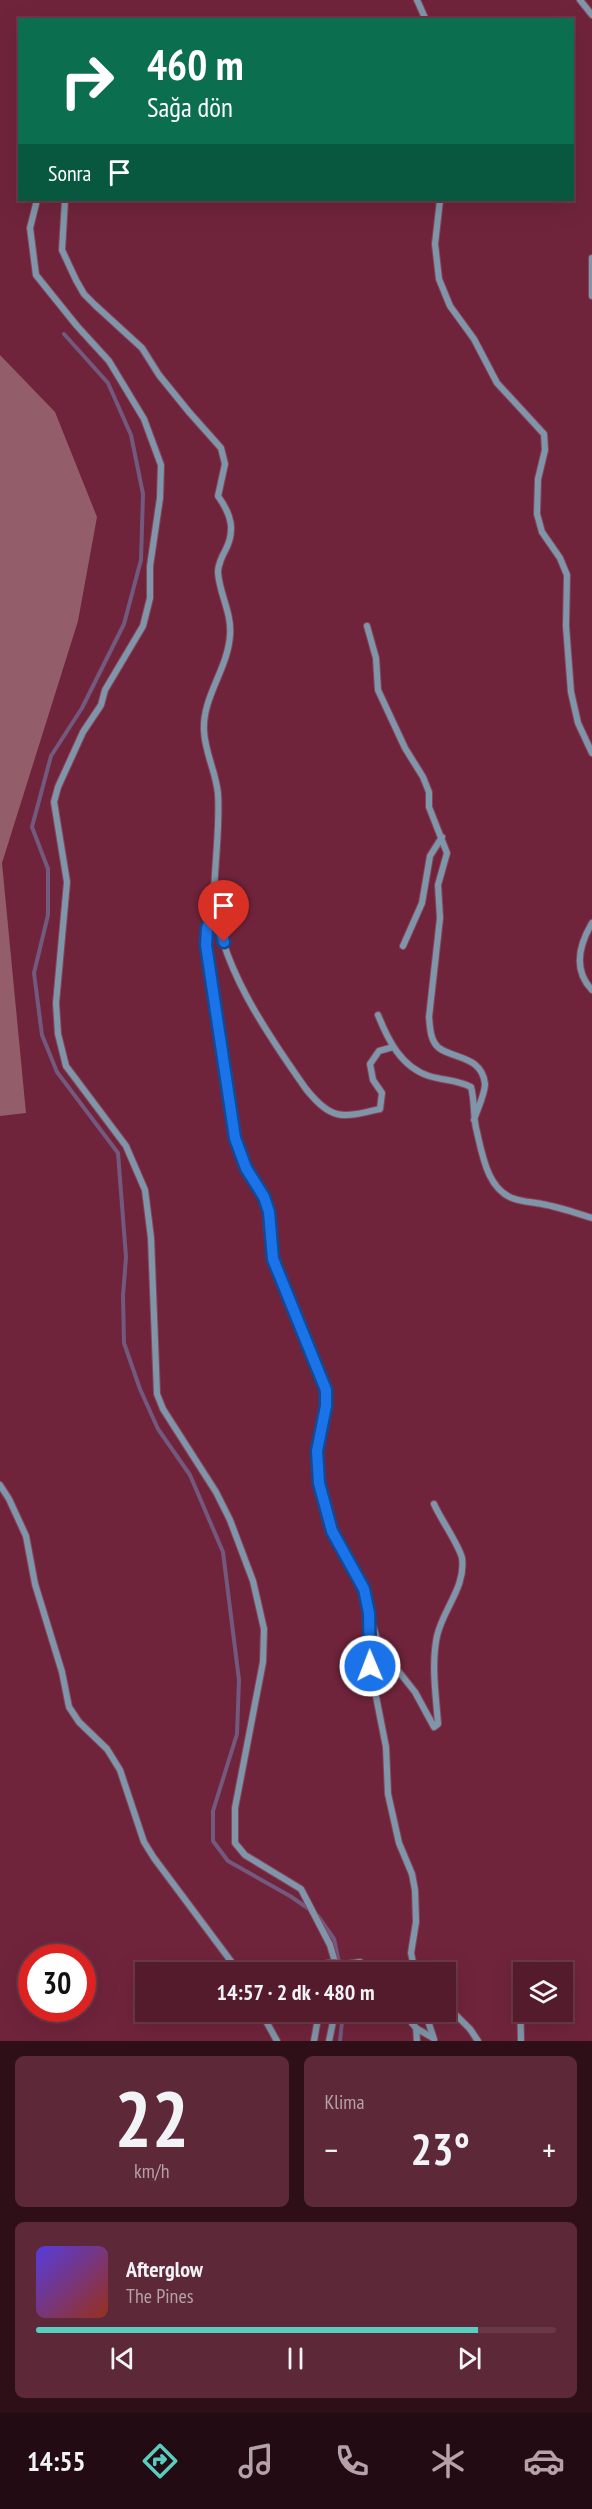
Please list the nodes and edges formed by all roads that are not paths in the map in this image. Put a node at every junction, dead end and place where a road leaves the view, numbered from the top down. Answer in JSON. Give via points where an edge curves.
{"nodes":[{"id":1,"x":417,"y":0,"type":"edge"},
{"id":2,"x":579,"y":0,"type":"edge"},
{"id":3,"x":592,"y":15,"type":"edge"},
{"id":4,"x":425,"y":18,"type":"edge"},
{"id":5,"x":37,"y":201,"type":"edge"},
{"id":6,"x":64,"y":201,"type":"edge"},
{"id":7,"x":440,"y":201,"type":"edge"},
{"id":8,"x":592,"y":258,"type":"edge"},
{"id":9,"x":592,"y":296,"type":"edge"},
{"id":10,"x":367,"y":626,"type":"dead end"},
{"id":11,"x":592,"y":753,"type":"edge"},
{"id":12,"x":442,"y":837,"type":"junction"},
{"id":13,"x":215,"y":910,"type":"junction"},
{"id":14,"x":592,"y":923,"type":"edge"},
{"id":15,"x":403,"y":946,"type":"dead end"},
{"id":16,"x":592,"y":990,"type":"edge"},
{"id":17,"x":378,"y":1015,"type":"dead end"},
{"id":18,"x":393,"y":1047,"type":"junction"},
{"id":19,"x":474,"y":1120,"type":"junction"},
{"id":20,"x":592,"y":1218,"type":"edge"},
{"id":21,"x":0,"y":1485,"type":"edge"},
{"id":22,"x":434,"y":1504,"type":"dead end"},
{"id":23,"x":369,"y":1613,"type":"junction"},
{"id":24,"x":232,"y":1962,"type":"edge"},
{"id":25,"x":335,"y":1962,"type":"edge"},
{"id":26,"x":414,"y":1962,"type":"edge"},
{"id":27,"x":456,"y":2015,"type":"edge"},
{"id":28,"x":267,"y":2022,"type":"edge"},
{"id":29,"x":317,"y":2022,"type":"edge"},
{"id":30,"x":333,"y":2022,"type":"edge"},
{"id":31,"x":411,"y":2022,"type":"edge"},
{"id":32,"x":428,"y":2022,"type":"edge"},
{"id":33,"x":521,"y":2022,"type":"edge"},
{"id":34,"x":416,"y":2028,"type":"junction"},
{"id":35,"x":434,"y":2039,"type":"edge"},
{"id":36,"x":277,"y":2041,"type":"edge"},
{"id":37,"x":314,"y":2041,"type":"edge"},
{"id":38,"x":329,"y":2041,"type":"edge"},
{"id":39,"x":417,"y":2041,"type":"edge"},
{"id":40,"x":478,"y":2041,"type":"edge"},
{"id":41,"x":521,"y":2041,"type":"edge"}],
"edges":[{"from":1,"to":4,"type":"street"},
{"from":2,"to":3,"type":"street"},
{"from":5,"to":25,"type":"street","via":[[30,228],[36,275],[109,361],[128,390],[151,434],[161,481],[150,598],[142,626],[83,732],[54,802],[67,882],[56,1003],[58,1034],[66,1066],[126,1146],[145,1190],[151,1238],[157,1394],[230,1520],[253,1581],[264,1629],[263,1662],[235,1808],[235,1843],[245,1855],[301,1889]]},
{"from":6,"to":13,"type":"street","via":[[62,250],[84,294],[142,348],[159,375],[221,448],[225,464],[218,496],[232,525],[218,572],[230,635],[204,729],[218,793]]},
{"from":7,"to":11,"type":"street","via":[[435,244],[439,279],[450,306],[474,339],[497,383],[544,435],[537,514],[567,575],[571,692],[578,723]]},
{"from":8,"to":9,"type":"street"},
{"from":10,"to":12,"type":"street","via":[[376,658],[378,690],[423,777],[429,807]]},
{"from":12,"to":15,"type":"street","via":[[430,856],[422,903]]},
{"from":12,"to":19,"type":"street","via":[[447,853],[438,885],[440,918],[430,1033],[438,1047],[467,1059],[479,1069],[485,1084]]},
{"from":13,"to":18,"type":"street","via":[[249,1000],[316,1101],[343,1118],[380,1109],[382,1093],[373,1080],[370,1064],[379,1052]]},
{"from":13,"to":23,"type":"street","via":[[207,928],[206,945],[235,1138],[246,1168],[264,1197],[273,1259],[326,1390],[317,1451],[319,1483],[326,1515],[364,1589]]},
{"from":14,"to":16,"type":"street","via":[[582,940],[579,965]]},
{"from":17,"to":18,"type":"street"},
{"from":18,"to":19,"type":"street","via":[[403,1059],[429,1076],[471,1087],[476,1102]]},
{"from":19,"to":20,"type":"street","via":[[490,1177],[500,1190],[513,1199]]},
{"from":21,"to":24,"type":"street","via":[[26,1536],[34,1584],[69,1707],[107,1749],[120,1770],[144,1842],[154,1858]]},
{"from":22,"to":23,"type":"street","via":[[458,1546],[462,1570],[459,1587],[436,1639],[438,1724],[434,1727],[415,1692],[380,1648]]},
{"from":23,"to":26,"type":"street","via":[[370,1666],[386,1747],[388,1794],[417,1905],[411,1953]]},
{"from":27,"to":40,"type":"street"},
{"from":28,"to":36,"type":"street"},
{"from":29,"to":37,"type":"street"},
{"from":30,"to":38,"type":"street"},
{"from":31,"to":34,"type":"street"},
{"from":32,"to":35,"type":"street"},
{"from":33,"to":41,"type":"street"},
{"from":34,"to":35,"type":"street"},
{"from":34,"to":39,"type":"street"}]}
